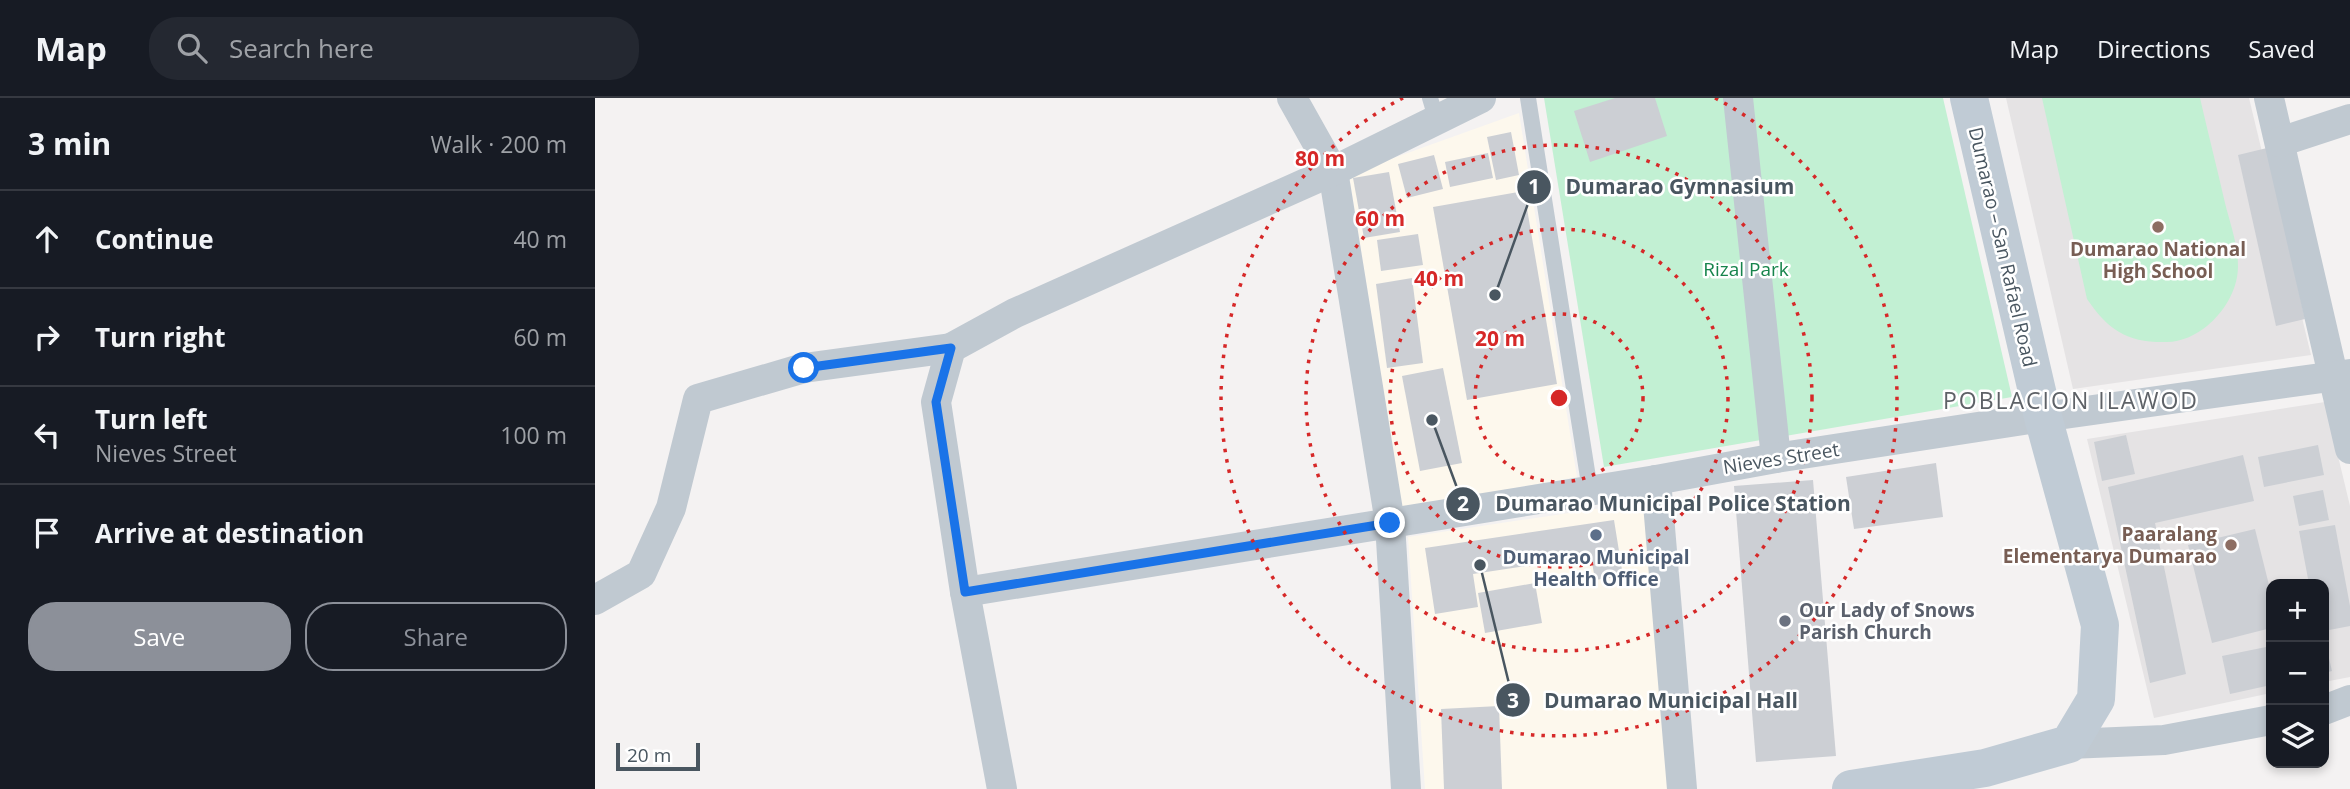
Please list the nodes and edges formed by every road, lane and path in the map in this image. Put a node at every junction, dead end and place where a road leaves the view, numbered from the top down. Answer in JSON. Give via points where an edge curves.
{"nodes":[{"id":1,"x":1292,"y":98,"type":"edge"},
{"id":2,"x":1481,"y":98,"type":"edge"},
{"id":3,"x":1528,"y":98,"type":"edge"},
{"id":4,"x":1738,"y":98,"type":"edge"},
{"id":5,"x":1969,"y":98,"type":"edge"},
{"id":6,"x":2269,"y":98,"type":"edge"},
{"id":7,"x":1433,"y":108,"type":"edge"},
{"id":8,"x":2350,"y":119,"type":"edge"},
{"id":9,"x":2280,"y":142,"type":"junction"},
{"id":10,"x":1333,"y":171,"type":"junction"},
{"id":11,"x":951,"y":348,"type":"junction"},
{"id":12,"x":2342,"y":376,"type":"edge"},
{"id":13,"x":2043,"y":416,"type":"junction"},
{"id":14,"x":2350,"y":449,"type":"edge"},
{"id":15,"x":1776,"y":458,"type":"junction"},
{"id":16,"x":1656,"y":480,"type":"junction"},
{"id":17,"x":1590,"y":490,"type":"junction"},
{"id":18,"x":1390,"y":523,"type":"junction"},
{"id":19,"x":965,"y":592,"type":"junction"},
{"id":20,"x":595,"y":600,"type":"edge"},
{"id":21,"x":2350,"y":700,"type":"edge"},
{"id":22,"x":2329,"y":708,"type":"edge"},
{"id":23,"x":2266,"y":721,"type":"edge"},
{"id":24,"x":2069,"y":744,"type":"junction"},
{"id":25,"x":1002,"y":789,"type":"edge"},
{"id":26,"x":1406,"y":789,"type":"edge"},
{"id":27,"x":1682,"y":789,"type":"edge"},
{"id":28,"x":1851,"y":789,"type":"edge"}],
"edges":[{"from":1,"to":10,"type":"street"},
{"from":2,"to":7,"type":"street"},
{"from":3,"to":17,"type":"lane"},
{"from":4,"to":15,"type":"street"},
{"from":5,"to":13,"type":"main road","name":"Dumarao – San Rafael Road"},
{"from":6,"to":9,"type":"street"},
{"from":7,"to":10,"type":"street"},
{"from":8,"to":9,"type":"street"},
{"from":9,"to":12,"type":"street"},
{"from":10,"to":11,"type":"street","via":[[1016,313]]},
{"from":10,"to":18,"type":"street"},
{"from":11,"to":19,"type":"street","via":[[936,402]]},
{"from":11,"to":20,"type":"street","via":[[804,368],[698,399],[671,509],[641,574]]},
{"from":12,"to":13,"type":"street","name":"Nieves Street"},
{"from":12,"to":14,"type":"street"},
{"from":13,"to":15,"type":"street","name":"Nieves Street"},
{"from":13,"to":24,"type":"main road","name":"Dumarao – San Rafael Road","via":[[2100,625],[2096,699]]},
{"from":15,"to":16,"type":"street","name":"Nieves Street"},
{"from":16,"to":17,"type":"street","name":"Nieves Street"},
{"from":16,"to":27,"type":"street"},
{"from":17,"to":18,"type":"street","name":"Nieves Street"},
{"from":18,"to":19,"type":"street","name":"Nieves Street"},
{"from":18,"to":26,"type":"street"},
{"from":19,"to":25,"type":"street"},
{"from":21,"to":22,"type":"street"},
{"from":23,"to":24,"type":"street","via":[[2164,740]]},
{"from":24,"to":28,"type":"main road","via":[[1985,768]]}]}
